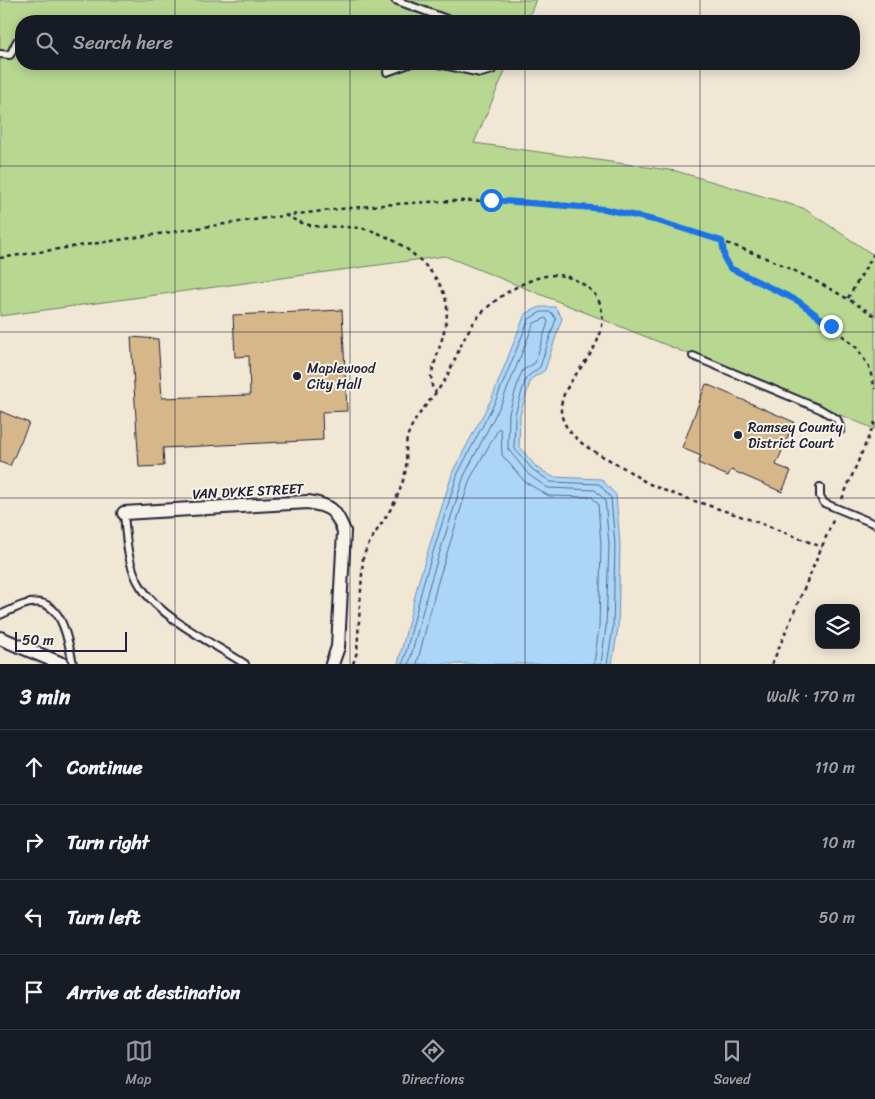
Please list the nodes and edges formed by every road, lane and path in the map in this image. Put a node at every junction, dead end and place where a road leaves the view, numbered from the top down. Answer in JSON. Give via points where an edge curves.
{"nodes":[{"id":1,"x":395,"y":0,"type":"edge"},
{"id":2,"x":436,"y":15,"type":"edge"},
{"id":3,"x":15,"y":45,"type":"edge"},
{"id":4,"x":0,"y":54,"type":"edge"},
{"id":5,"x":393,"y":70,"type":"edge"},
{"id":6,"x":467,"y":70,"type":"edge"},
{"id":7,"x":492,"y":70,"type":"edge"},
{"id":8,"x":387,"y":72,"type":"dead end"},
{"id":9,"x":285,"y":215,"type":"junction"},
{"id":10,"x":722,"y":241,"type":"junction"},
{"id":11,"x":875,"y":252,"type":"edge"},
{"id":12,"x":0,"y":258,"type":"edge"},
{"id":13,"x":848,"y":298,"type":"junction"},
{"id":14,"x":875,"y":316,"type":"edge"},
{"id":15,"x":693,"y":356,"type":"dead end"},
{"id":16,"x":875,"y":389,"type":"edge"},
{"id":17,"x":436,"y":392,"type":"junction"},
{"id":18,"x":875,"y":422,"type":"edge"},
{"id":19,"x":841,"y":430,"type":"dead end"},
{"id":20,"x":820,"y":487,"type":"dead end"},
{"id":21,"x":838,"y":509,"type":"junction"},
{"id":22,"x":124,"y":513,"type":"joint"},
{"id":23,"x":875,"y":524,"type":"edge"},
{"id":24,"x":822,"y":547,"type":"junction"},
{"id":25,"x":0,"y":615,"type":"edge"},
{"id":26,"x":0,"y":638,"type":"edge"},
{"id":27,"x":62,"y":664,"type":"edge"},
{"id":28,"x":73,"y":664,"type":"edge"},
{"id":29,"x":245,"y":664,"type":"edge"},
{"id":30,"x":332,"y":664,"type":"edge"},
{"id":31,"x":352,"y":664,"type":"edge"},
{"id":32,"x":772,"y":664,"type":"edge"}],
"edges":[{"from":1,"to":2,"type":"lane"},
{"from":3,"to":4,"type":"lane","via":[[10,55]]},
{"from":5,"to":8,"type":"lane"},
{"from":6,"to":7,"type":"lane","via":[[481,73]]},
{"from":9,"to":10,"type":"path","via":[[369,205],[491,200],[605,209]]},
{"from":9,"to":12,"type":"path"},
{"from":9,"to":17,"type":"path","via":[[302,224],[320,228],[372,230],[418,255],[441,291],[448,311],[431,376]]},
{"from":10,"to":13,"type":"path","via":[[811,278]]},
{"from":10,"to":16,"type":"path","via":[[725,260],[730,268],[798,301],[857,348],[869,367]]},
{"from":11,"to":13,"type":"path"},
{"from":13,"to":14,"type":"path"},
{"from":15,"to":19,"type":"lane","via":[[820,409],[837,419]]},
{"from":17,"to":24,"type":"path","via":[[480,315],[524,283],[558,274],[573,278],[595,295],[601,306],[602,319],[595,349],[572,379],[561,402],[562,418],[568,429],[593,452],[649,484]]},
{"from":17,"to":31,"type":"path","via":[[407,437],[406,469],[399,493],[366,548],[357,652]]},
{"from":18,"to":21,"type":"path"},
{"from":20,"to":21,"type":"lane","via":[[821,500]]},
{"from":21,"to":23,"type":"lane"},
{"from":21,"to":24,"type":"path"},
{"from":22,"to":29,"type":"lane","via":[[128,556],[140,586],[164,612]]},
{"from":22,"to":30,"type":"street","name":"VAN DYKE STREET","via":[[308,502],[328,506],[344,530],[338,647]]},
{"from":24,"to":32,"type":"path"},
{"from":25,"to":28,"type":"lane","via":[[31,603],[50,609],[64,625]]},
{"from":26,"to":27,"type":"street"}]}
